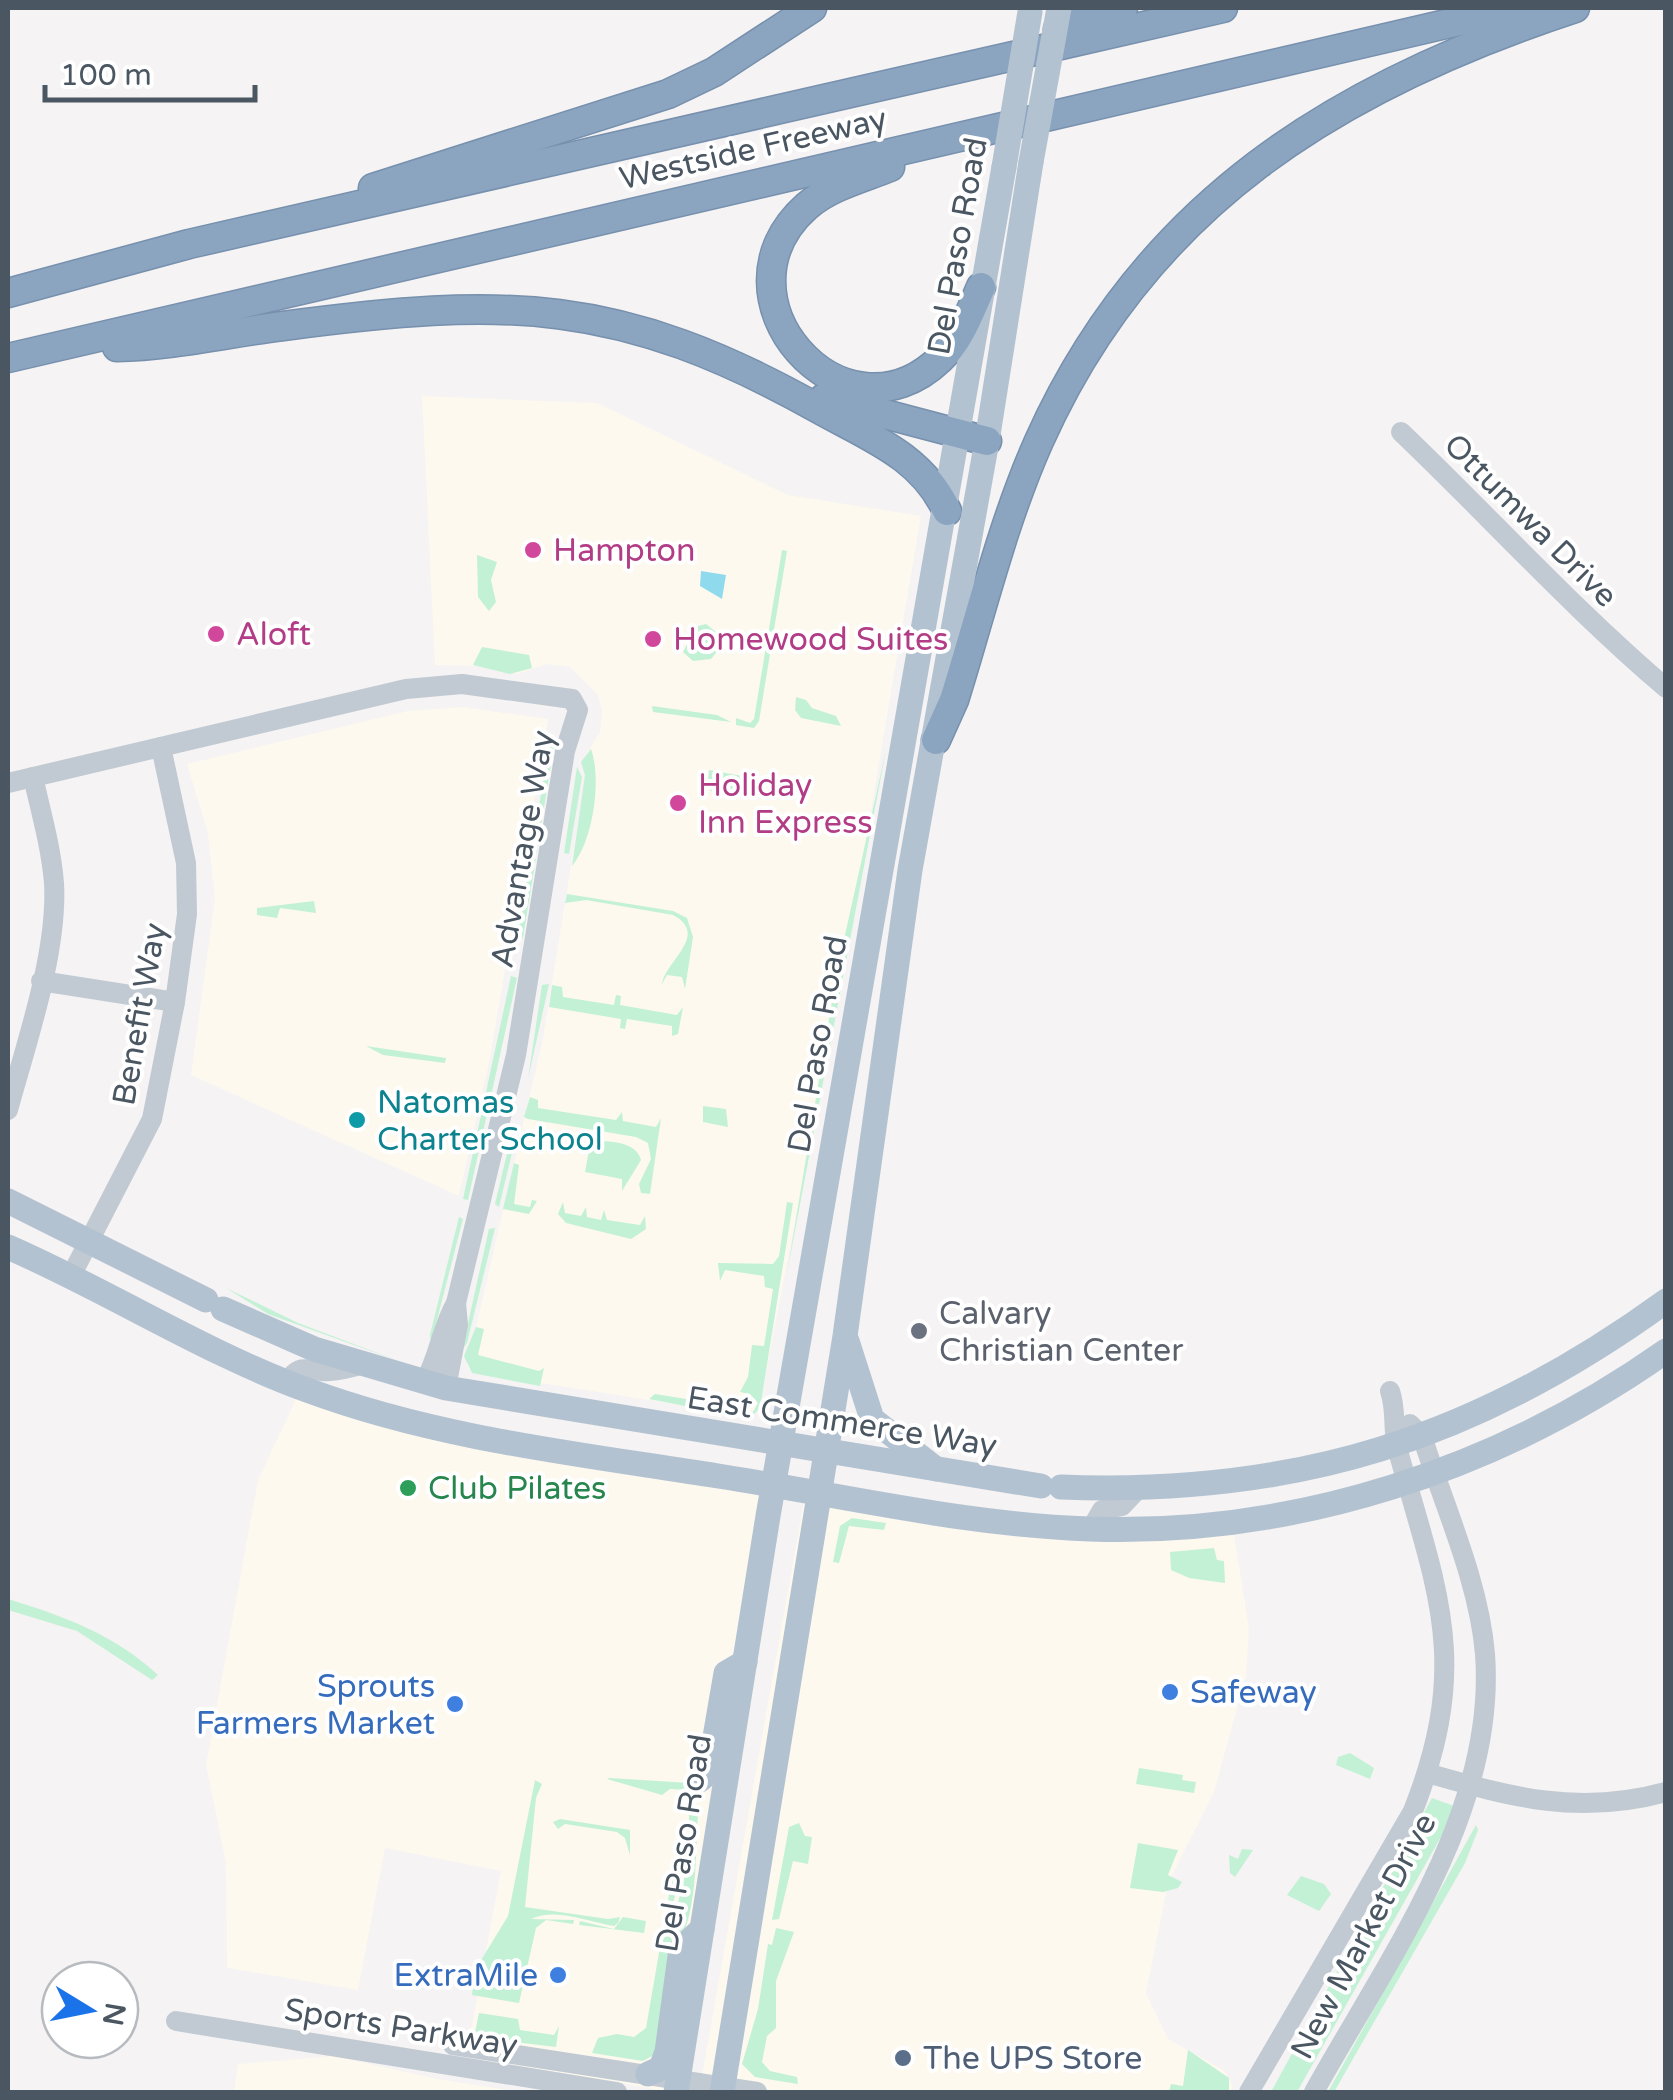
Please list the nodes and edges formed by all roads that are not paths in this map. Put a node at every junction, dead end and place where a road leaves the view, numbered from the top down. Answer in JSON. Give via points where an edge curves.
{"nodes":[{"id":1,"x":812,"y":8,"type":"edge"},
{"id":2,"x":1059,"y":8,"type":"edge"},
{"id":3,"x":1123,"y":8,"type":"edge"},
{"id":4,"x":1223,"y":8,"type":"edge"},
{"id":5,"x":1515,"y":8,"type":"edge"},
{"id":6,"x":1575,"y":8,"type":"edge"},
{"id":7,"x":1031,"y":10,"type":"edge"},
{"id":8,"x":929,"y":74,"type":"junction"},
{"id":9,"x":978,"y":133,"type":"junction"},
{"id":10,"x":189,"y":244,"type":"junction"},
{"id":11,"x":981,"y":287,"type":"junction"},
{"id":12,"x":8,"y":293,"type":"edge"},
{"id":13,"x":55,"y":347,"type":"junction"},
{"id":14,"x":8,"y":358,"type":"edge"},
{"id":15,"x":757,"y":374,"type":"junction"},
{"id":16,"x":1401,"y":432,"type":"dead end"},
{"id":17,"x":973,"y":438,"type":"junction"},
{"id":18,"x":946,"y":510,"type":"junction"},
{"id":19,"x":1666,"y":688,"type":"edge"},
{"id":20,"x":936,"y":740,"type":"junction"},
{"id":21,"x":161,"y":747,"type":"junction"},
{"id":22,"x":32,"y":777,"type":"junction"},
{"id":23,"x":8,"y":783,"type":"edge"},
{"id":24,"x":40,"y":981,"type":"junction"},
{"id":25,"x":175,"y":1002,"type":"junction"},
{"id":26,"x":13,"y":1071,"type":"edge"},
{"id":27,"x":8,"y":1110,"type":"edge"},
{"id":28,"x":8,"y":1201,"type":"edge"},
{"id":29,"x":92,"y":1240,"type":"junction"},
{"id":30,"x":8,"y":1246,"type":"edge"},
{"id":31,"x":71,"y":1276,"type":"junction"},
{"id":32,"x":1666,"y":1301,"type":"edge"},
{"id":33,"x":845,"y":1336,"type":"junction"},
{"id":34,"x":1666,"y":1351,"type":"edge"},
{"id":35,"x":362,"y":1365,"type":"junction"},
{"id":36,"x":287,"y":1382,"type":"junction"},
{"id":37,"x":435,"y":1386,"type":"junction"},
{"id":38,"x":1422,"y":1436,"type":"junction"},
{"id":39,"x":782,"y":1445,"type":"junction"},
{"id":40,"x":1396,"y":1445,"type":"junction"},
{"id":41,"x":826,"y":1453,"type":"junction"},
{"id":42,"x":939,"y":1472,"type":"junction"},
{"id":43,"x":1434,"y":1473,"type":"junction"},
{"id":44,"x":1408,"y":1482,"type":"junction"},
{"id":45,"x":774,"y":1485,"type":"junction"},
{"id":46,"x":1139,"y":1488,"type":"junction"},
{"id":47,"x":818,"y":1492,"type":"junction"},
{"id":48,"x":1091,"y":1529,"type":"junction"},
{"id":49,"x":745,"y":1662,"type":"junction"},
{"id":50,"x":1428,"y":1773,"type":"junction"},
{"id":51,"x":700,"y":1780,"type":"dead end"},
{"id":52,"x":1472,"y":1786,"type":"junction"},
{"id":53,"x":1666,"y":1792,"type":"edge"},
{"id":54,"x":702,"y":1929,"type":"junction"},
{"id":55,"x":176,"y":2022,"type":"dead end"},
{"id":56,"x":451,"y":2055,"type":"junction"},
{"id":57,"x":648,"y":2074,"type":"junction"},
{"id":58,"x":677,"y":2086,"type":"edge"},
{"id":59,"x":722,"y":2089,"type":"edge"},
{"id":60,"x":617,"y":2092,"type":"edge"},
{"id":61,"x":757,"y":2092,"type":"edge"},
{"id":62,"x":1249,"y":2092,"type":"edge"},
{"id":63,"x":1314,"y":2092,"type":"edge"}],
"edges":[{"from":1,"to":10,"type":"highway","via":[[668,94]]},
{"from":2,"to":17,"type":"main road","name":"Del Paso Road","bridge":true},
{"from":3,"to":8,"type":"highway"},
{"from":4,"to":8,"type":"highway","name":"Westside Freeway"},
{"from":5,"to":9,"type":"highway","name":"Westside Freeway"},
{"from":6,"to":20,"type":"highway","via":[[1477,40],[1339,108],[1224,192],[1154,261],[1078,366],[1038,443]]},
{"from":7,"to":11,"type":"main road","name":"Del Paso Road","bridge":true},
{"from":8,"to":10,"type":"highway","name":"Westside Freeway"},
{"from":9,"to":11,"type":"highway","via":[[809,204],[778,249],[772,284],[782,330],[803,358],[832,378],[867,386],[914,377],[940,359]]},
{"from":9,"to":13,"type":"highway","name":"Westside Freeway"},
{"from":10,"to":12,"type":"highway","name":"Westside Freeway"},
{"from":11,"to":17,"type":"main road","name":"Del Paso Road"},
{"from":13,"to":14,"type":"highway","name":"Westside Freeway"},
{"from":13,"to":15,"type":"highway","via":[[134,347],[432,310],[517,308],[634,326]]},
{"from":15,"to":17,"type":"highway","via":[[854,408]]},
{"from":15,"to":18,"type":"highway","via":[[908,460],[934,483]]},
{"from":16,"to":19,"type":"street","name":"Ottumwa Drive","via":[[1597,629]]},
{"from":17,"to":18,"type":"main road","name":"Del Paso Road"},
{"from":17,"to":20,"type":"main road","name":"Del Paso Road"},
{"from":18,"to":39,"type":"main road","name":"Del Paso Road"},
{"from":20,"to":33,"type":"main road","name":"Del Paso Road","via":[[910,870]]},
{"from":21,"to":22,"type":"street"},
{"from":21,"to":25,"type":"street","name":"Benefit Way","via":[[186,863],[187,914]]},
{"from":21,"to":37,"type":"street","name":"Advantage Way","via":[[426,686],[566,696],[578,710],[565,752],[516,1054],[456,1303],[458,1325]]},
{"from":22,"to":23,"type":"street"},
{"from":22,"to":24,"type":"street","via":[[54,882]]},
{"from":24,"to":25,"type":"street"},
{"from":24,"to":26,"type":"street"},
{"from":25,"to":29,"type":"street","name":"Benefit Way","via":[[152,1119]]},
{"from":26,"to":27,"type":"street"},
{"from":28,"to":29,"type":"main road","name":"East Commerce Way"},
{"from":29,"to":31,"type":"street","name":"Benefit Way"},
{"from":29,"to":35,"type":"main road","name":"East Commerce Way","via":[[215,1304]]},
{"from":30,"to":31,"type":"main road"},
{"from":31,"to":36,"type":"main road"},
{"from":32,"to":38,"type":"main road","name":"East Commerce Way","via":[[1555,1376]]},
{"from":33,"to":41,"type":"main road","name":"Del Paso Road"},
{"from":33,"to":42,"type":"main road","via":[[872,1419]]},
{"from":34,"to":43,"type":"main road","via":[[1598,1400]]},
{"from":35,"to":36,"type":"street","via":[[325,1372],[305,1366]]},
{"from":35,"to":37,"type":"main road","name":"East Commerce Way"},
{"from":36,"to":45,"type":"main road","via":[[440,1430]]},
{"from":37,"to":39,"type":"main road","name":"East Commerce Way"},
{"from":38,"to":40,"type":"main road","name":"East Commerce Way"},
{"from":38,"to":40,"type":"street","name":"New Market Drive","via":[[1393,1400]]},
{"from":38,"to":43,"type":"street","name":"New Market Drive"},
{"from":39,"to":41,"type":"main road","name":"East Commerce Way"},
{"from":39,"to":45,"type":"main road","name":"Del Paso Road"},
{"from":40,"to":44,"type":"street","name":"New Market Drive"},
{"from":40,"to":46,"type":"main road","name":"East Commerce Way","via":[[1266,1477]]},
{"from":41,"to":42,"type":"main road","name":"East Commerce Way"},
{"from":41,"to":47,"type":"main road","name":"Del Paso Road"},
{"from":42,"to":46,"type":"main road","name":"East Commerce Way","via":[[1051,1486]]},
{"from":43,"to":44,"type":"main road"},
{"from":43,"to":52,"type":"street","name":"New Market Drive","via":[[1485,1650]]},
{"from":44,"to":48,"type":"main road","via":[[1236,1521]]},
{"from":44,"to":50,"type":"street","name":"New Market Drive","via":[[1443,1612],[1441,1721]]},
{"from":45,"to":47,"type":"main road"},
{"from":45,"to":49,"type":"main road","name":"Del Paso Road"},
{"from":46,"to":48,"type":"street","via":[[1122,1506],[1102,1510]]},
{"from":47,"to":48,"type":"main road"},
{"from":47,"to":59,"type":"main road","name":"Del Paso Road"},
{"from":49,"to":51,"type":"main road","via":[[726,1673],[709,1772]]},
{"from":49,"to":54,"type":"main road","name":"Del Paso Road"},
{"from":50,"to":52,"type":"street"},
{"from":50,"to":62,"type":"street","name":"New Market Drive","via":[[1397,1840]]},
{"from":52,"to":53,"type":"street","via":[[1564,1804]]},
{"from":52,"to":63,"type":"street","name":"New Market Drive","via":[[1444,1858]]},
{"from":54,"to":57,"type":"main road","via":[[681,1949],[667,2052],[662,2068]]},
{"from":54,"to":58,"type":"main road","name":"Del Paso Road"},
{"from":55,"to":56,"type":"street","name":"Sports Parkway"},
{"from":56,"to":57,"type":"street"},
{"from":56,"to":60,"type":"street","name":"Sports Parkway"},
{"from":57,"to":58,"type":"street"},
{"from":58,"to":59,"type":"street"},
{"from":59,"to":61,"type":"street"}]}
